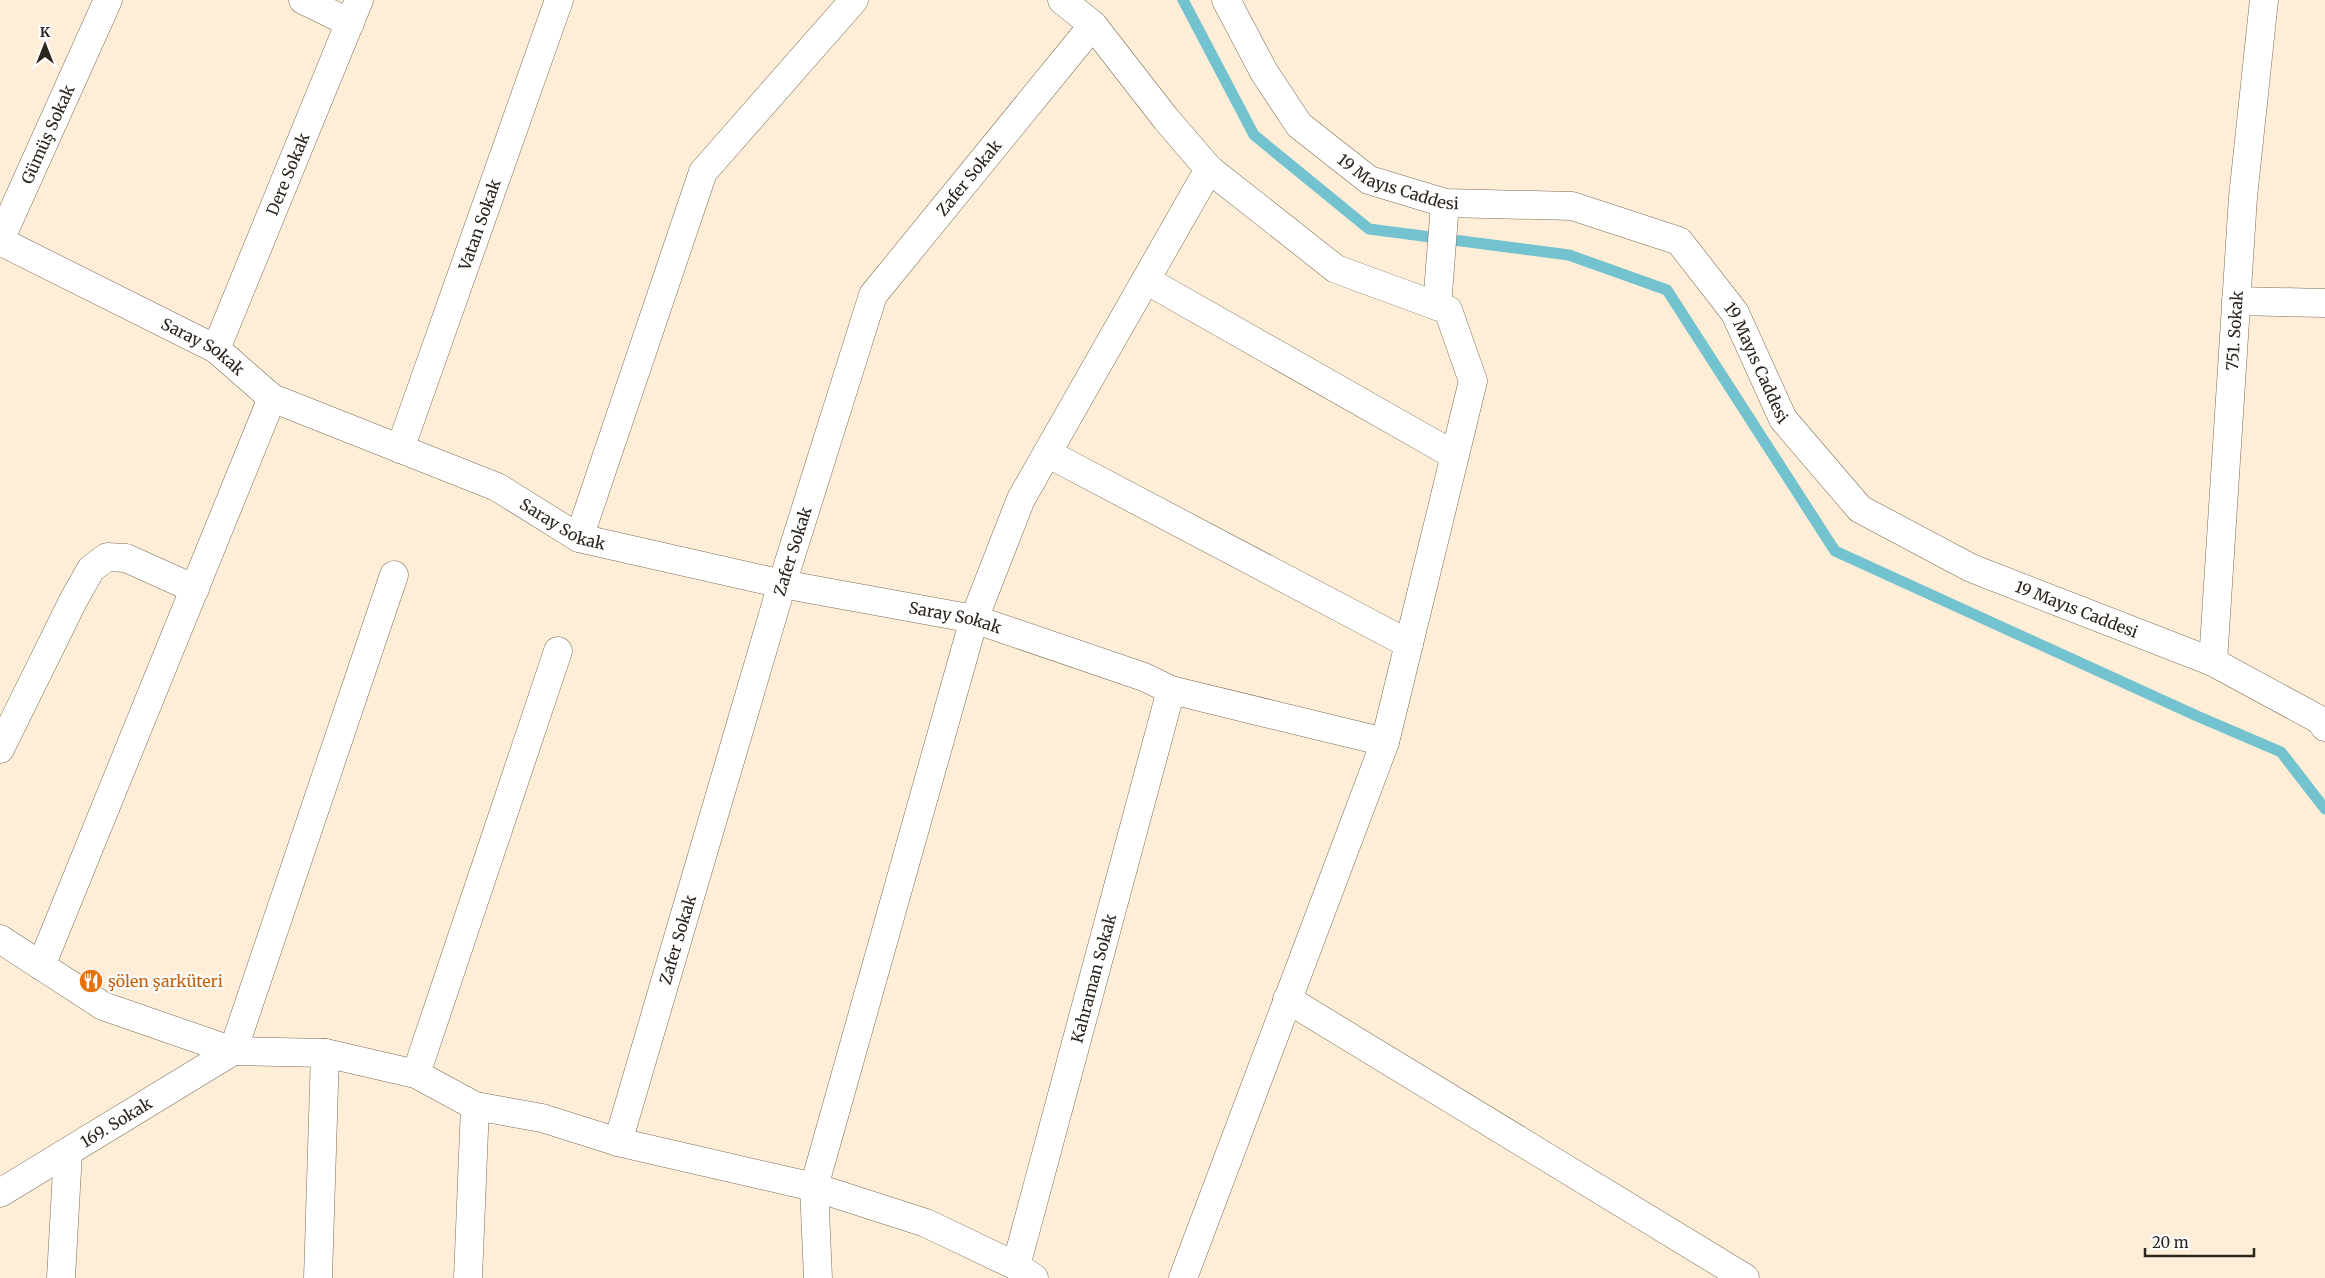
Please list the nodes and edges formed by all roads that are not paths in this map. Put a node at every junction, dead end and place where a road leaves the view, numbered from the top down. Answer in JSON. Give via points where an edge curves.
{"nodes":[{"id":1,"x":108,"y":0,"type":"edge"},
{"id":2,"x":303,"y":0,"type":"edge"},
{"id":3,"x":559,"y":0,"type":"edge"},
{"id":4,"x":854,"y":0,"type":"edge"},
{"id":5,"x":1062,"y":0,"type":"edge"},
{"id":6,"x":1226,"y":0,"type":"edge"},
{"id":7,"x":2264,"y":0,"type":"edge"},
{"id":8,"x":354,"y":11,"type":"edge"},
{"id":9,"x":1093,"y":25,"type":"junction"},
{"id":10,"x":1208,"y":169,"type":"junction"},
{"id":11,"x":1445,"y":203,"type":"junction"},
{"id":12,"x":0,"y":240,"type":"edge"},
{"id":13,"x":1146,"y":280,"type":"junction"},
{"id":14,"x":2236,"y":301,"type":"junction"},
{"id":15,"x":2325,"y":302,"type":"edge"},
{"id":16,"x":1437,"y":306,"type":"junction"},
{"id":17,"x":216,"y":349,"type":"junction"},
{"id":18,"x":272,"y":398,"type":"junction"},
{"id":19,"x":400,"y":449,"type":"junction"},
{"id":20,"x":1047,"y":453,"type":"junction"},
{"id":21,"x":1454,"y":455,"type":"junction"},
{"id":22,"x":579,"y":538,"type":"junction"},
{"id":23,"x":394,"y":575,"type":"dead end"},
{"id":24,"x":782,"y":584,"type":"junction"},
{"id":25,"x":194,"y":589,"type":"junction"},
{"id":26,"x":974,"y":619,"type":"junction"},
{"id":27,"x":1409,"y":644,"type":"junction"},
{"id":28,"x":558,"y":651,"type":"dead end"},
{"id":29,"x":2213,"y":662,"type":"junction"},
{"id":30,"x":1171,"y":690,"type":"junction"},
{"id":31,"x":2325,"y":726,"type":"edge"},
{"id":32,"x":1385,"y":742,"type":"junction"},
{"id":33,"x":0,"y":749,"type":"edge"},
{"id":34,"x":0,"y":939,"type":"edge"},
{"id":35,"x":41,"y":966,"type":"junction"},
{"id":36,"x":1287,"y":999,"type":"junction"},
{"id":37,"x":233,"y":1051,"type":"junction"},
{"id":38,"x":325,"y":1053,"type":"junction"},
{"id":39,"x":416,"y":1074,"type":"junction"},
{"id":40,"x":475,"y":1106,"type":"junction"},
{"id":41,"x":618,"y":1142,"type":"junction"},
{"id":42,"x":68,"y":1152,"type":"junction"},
{"id":43,"x":814,"y":1187,"type":"junction"},
{"id":44,"x":0,"y":1194,"type":"edge"},
{"id":45,"x":1710,"y":1269,"type":"edge"},
{"id":46,"x":1025,"y":1272,"type":"edge"},
{"id":47,"x":61,"y":1278,"type":"edge"},
{"id":48,"x":318,"y":1278,"type":"edge"},
{"id":49,"x":468,"y":1278,"type":"edge"},
{"id":50,"x":818,"y":1278,"type":"edge"},
{"id":51,"x":1183,"y":1278,"type":"edge"},
{"id":52,"x":1745,"y":1278,"type":"edge"}],
"edges":[{"from":1,"to":12,"type":"street","name":"Gümüş Sokak"},
{"from":2,"to":8,"type":"street"},
{"from":3,"to":19,"type":"street","name":"Vatan Sokak"},
{"from":4,"to":22,"type":"street","via":[[703,172]]},
{"from":5,"to":9,"type":"street"},
{"from":6,"to":11,"type":"street","name":"19 Mayıs Caddesi","via":[[1264,72],[1298,125],[1369,180]]},
{"from":7,"to":14,"type":"street","name":"751. Sokak","via":[[2243,197]]},
{"from":8,"to":17,"type":"street","name":"Dere Sokak"},
{"from":9,"to":10,"type":"street"},
{"from":9,"to":24,"type":"street","name":"Zafer Sokak","via":[[873,295]]},
{"from":10,"to":13,"type":"street"},
{"from":10,"to":16,"type":"street","via":[[1336,269]]},
{"from":11,"to":16,"type":"street"},
{"from":11,"to":29,"type":"street","name":"19 Mayıs Caddesi","via":[[1572,206],[1679,241],[1736,313],[1783,419],[1860,509],[1971,568]]},
{"from":12,"to":17,"type":"street","name":"Saray Sokak"},
{"from":13,"to":20,"type":"street"},
{"from":13,"to":21,"type":"street"},
{"from":14,"to":15,"type":"street"},
{"from":14,"to":29,"type":"street","name":"751. Sokak"},
{"from":16,"to":21,"type":"street","via":[[1448,310],[1473,381]]},
{"from":17,"to":18,"type":"street","name":"Saray Sokak"},
{"from":18,"to":19,"type":"street","name":"Saray Sokak"},
{"from":18,"to":25,"type":"street"},
{"from":19,"to":22,"type":"street","name":"Saray Sokak","via":[[497,487]]},
{"from":20,"to":26,"type":"street","via":[[1021,498]]},
{"from":20,"to":27,"type":"street"},
{"from":21,"to":27,"type":"street"},
{"from":22,"to":24,"type":"street","name":"Saray Sokak"},
{"from":23,"to":37,"type":"street"},
{"from":24,"to":26,"type":"street","name":"Saray Sokak"},
{"from":24,"to":41,"type":"street","name":"Zafer Sokak"},
{"from":25,"to":33,"type":"street","via":[[126,558],[107,557],[91,569]]},
{"from":25,"to":35,"type":"street"},
{"from":26,"to":30,"type":"street","name":"Saray Sokak","via":[[1144,677]]},
{"from":26,"to":43,"type":"street"},
{"from":27,"to":32,"type":"street"},
{"from":28,"to":39,"type":"street"},
{"from":29,"to":31,"type":"street","name":"19 Mayıs Caddesi","via":[[2320,720]]},
{"from":30,"to":32,"type":"street","name":"Saray Sokak"},
{"from":30,"to":46,"type":"street","name":"Kahraman Sokak"},
{"from":32,"to":36,"type":"street"},
{"from":34,"to":35,"type":"street"},
{"from":35,"to":37,"type":"street","via":[[103,1006]]},
{"from":36,"to":45,"type":"street"},
{"from":36,"to":51,"type":"street"},
{"from":37,"to":38,"type":"street"},
{"from":37,"to":42,"type":"street","name":"169. Sokak"},
{"from":38,"to":39,"type":"street"},
{"from":38,"to":48,"type":"street"},
{"from":39,"to":40,"type":"street"},
{"from":40,"to":41,"type":"street","via":[[542,1118]]},
{"from":40,"to":49,"type":"street"},
{"from":41,"to":43,"type":"street"},
{"from":42,"to":44,"type":"street","name":"169. Sokak"},
{"from":42,"to":47,"type":"street"},
{"from":43,"to":46,"type":"street","via":[[926,1223]]},
{"from":43,"to":50,"type":"street"},
{"from":45,"to":52,"type":"street"}]}
